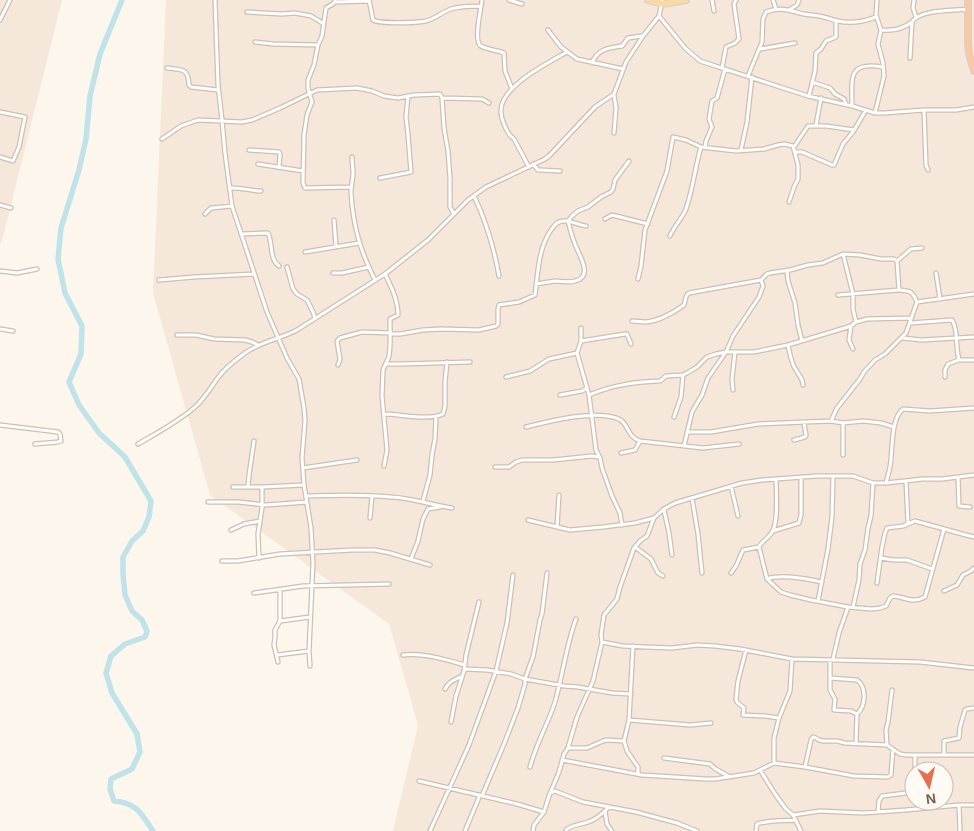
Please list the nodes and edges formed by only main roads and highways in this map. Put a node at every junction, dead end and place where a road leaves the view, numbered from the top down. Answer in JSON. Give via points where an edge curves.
{"nodes":[{"id":1,"x":648,"y":0,"type":"edge"},
{"id":2,"x":672,"y":0,"type":"edge"},
{"id":3,"x":686,"y":0,"type":"edge"},
{"id":4,"x":968,"y":0,"type":"edge"},
{"id":5,"x":659,"y":1,"type":"edge"},
{"id":6,"x":971,"y":26,"type":"edge"},
{"id":7,"x":972,"y":56,"type":"edge"},
{"id":8,"x":974,"y":70,"type":"edge"}],
"edges":[{"from":1,"to":5,"type":"main road"},
{"from":2,"to":5,"type":"main road"},
{"from":3,"to":5,"type":"main road"},
{"from":4,"to":6,"type":"highway"},
{"from":6,"to":7,"type":"highway","via":[[968,43]]},
{"from":7,"to":8,"type":"highway"}]}
